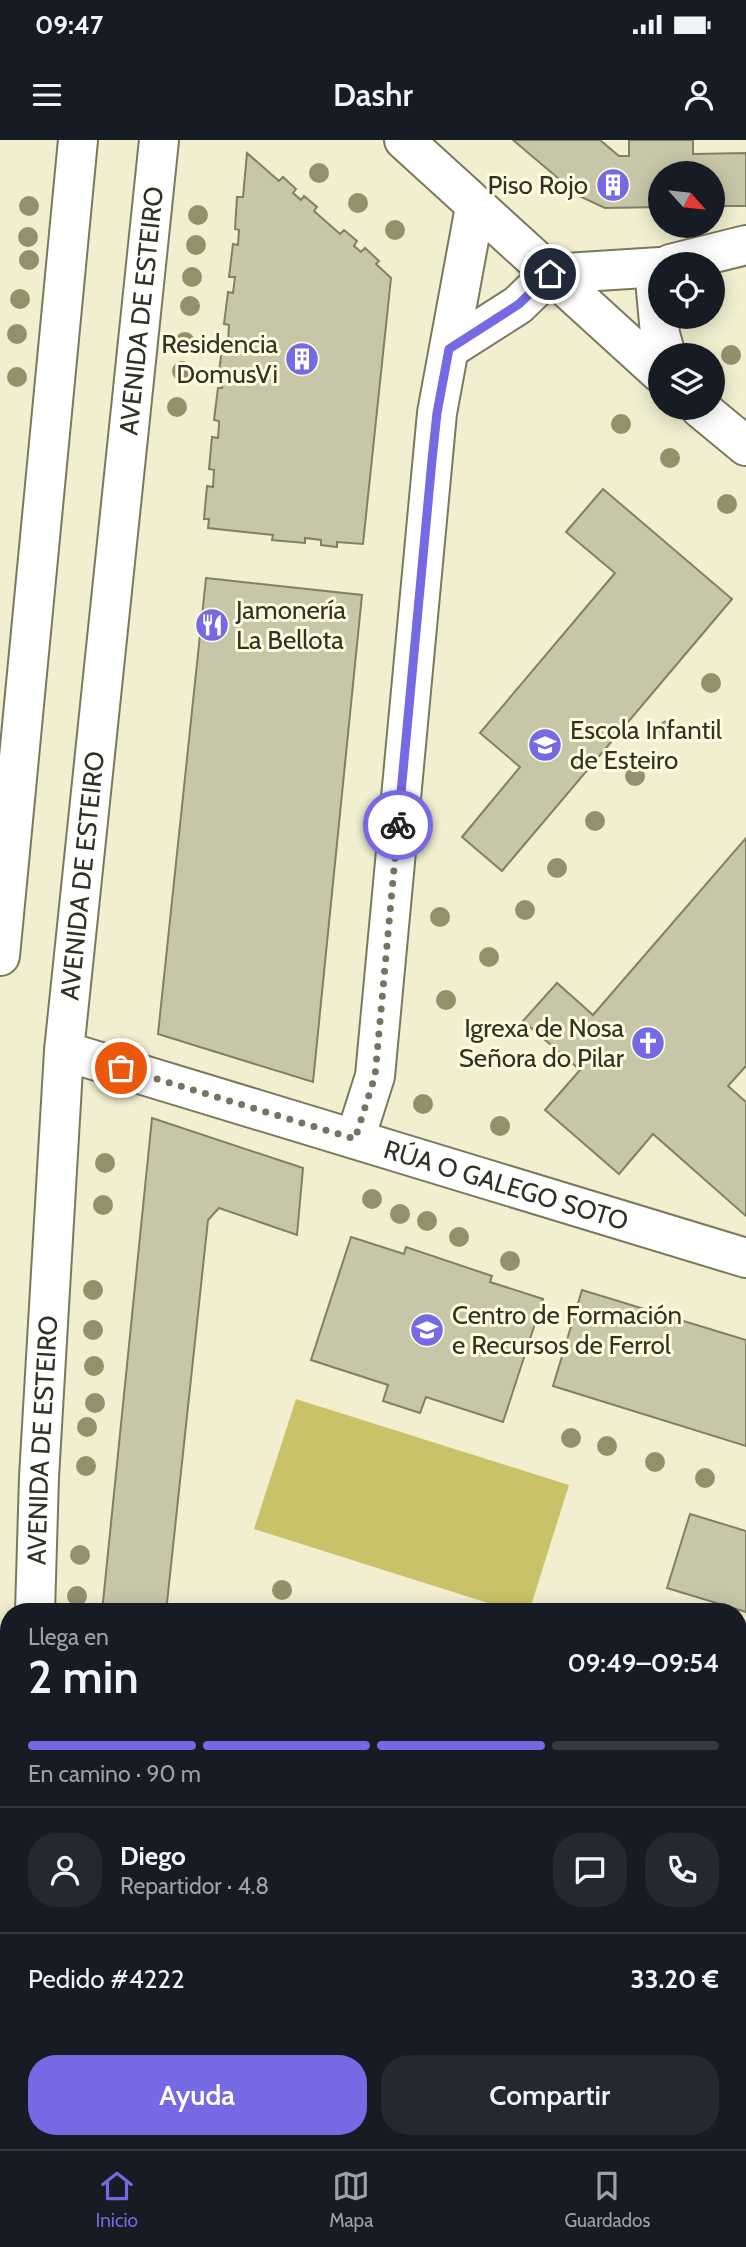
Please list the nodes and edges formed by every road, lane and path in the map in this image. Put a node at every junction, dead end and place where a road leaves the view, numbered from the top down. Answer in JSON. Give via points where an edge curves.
{"nodes":[{"id":1,"x":78,"y":140,"type":"edge"},
{"id":2,"x":159,"y":140,"type":"edge"},
{"id":3,"x":404,"y":140,"type":"edge"},
{"id":4,"x":475,"y":207,"type":"junction"},
{"id":5,"x":746,"y":245,"type":"edge"},
{"id":6,"x":718,"y":252,"type":"edge"},
{"id":7,"x":648,"y":267,"type":"edge"},
{"id":8,"x":550,"y":274,"type":"junction"},
{"id":9,"x":449,"y":349,"type":"junction"},
{"id":10,"x":648,"y":362,"type":"edge"},
{"id":11,"x":715,"y":420,"type":"edge"},
{"id":12,"x":746,"y":446,"type":"edge"},
{"id":13,"x":0,"y":956,"type":"edge"},
{"id":14,"x":64,"y":1051,"type":"junction"},
{"id":15,"x":355,"y":1139,"type":"junction"},
{"id":16,"x":746,"y":1258,"type":"edge"},
{"id":17,"x":35,"y":1603,"type":"edge"}],
"edges":[{"from":1,"to":13,"type":"street"},
{"from":2,"to":14,"type":"street","name":"AVENIDA DE ESTEIRO"},
{"from":3,"to":4,"type":"street"},
{"from":4,"to":8,"type":"street"},
{"from":4,"to":9,"type":"street"},
{"from":5,"to":6,"type":"street"},
{"from":7,"to":8,"type":"street"},
{"from":8,"to":9,"type":"street","via":[[519,304]]},
{"from":8,"to":10,"type":"street"},
{"from":9,"to":15,"type":"street","via":[[432,460],[375,1076]]},
{"from":11,"to":12,"type":"street"},
{"from":14,"to":15,"type":"street","name":"RÚA O GALEGO SOTO"},
{"from":14,"to":17,"type":"street","name":"AVENIDA DE ESTEIRO"},
{"from":15,"to":16,"type":"street","name":"RÚA O GALEGO SOTO"}]}
